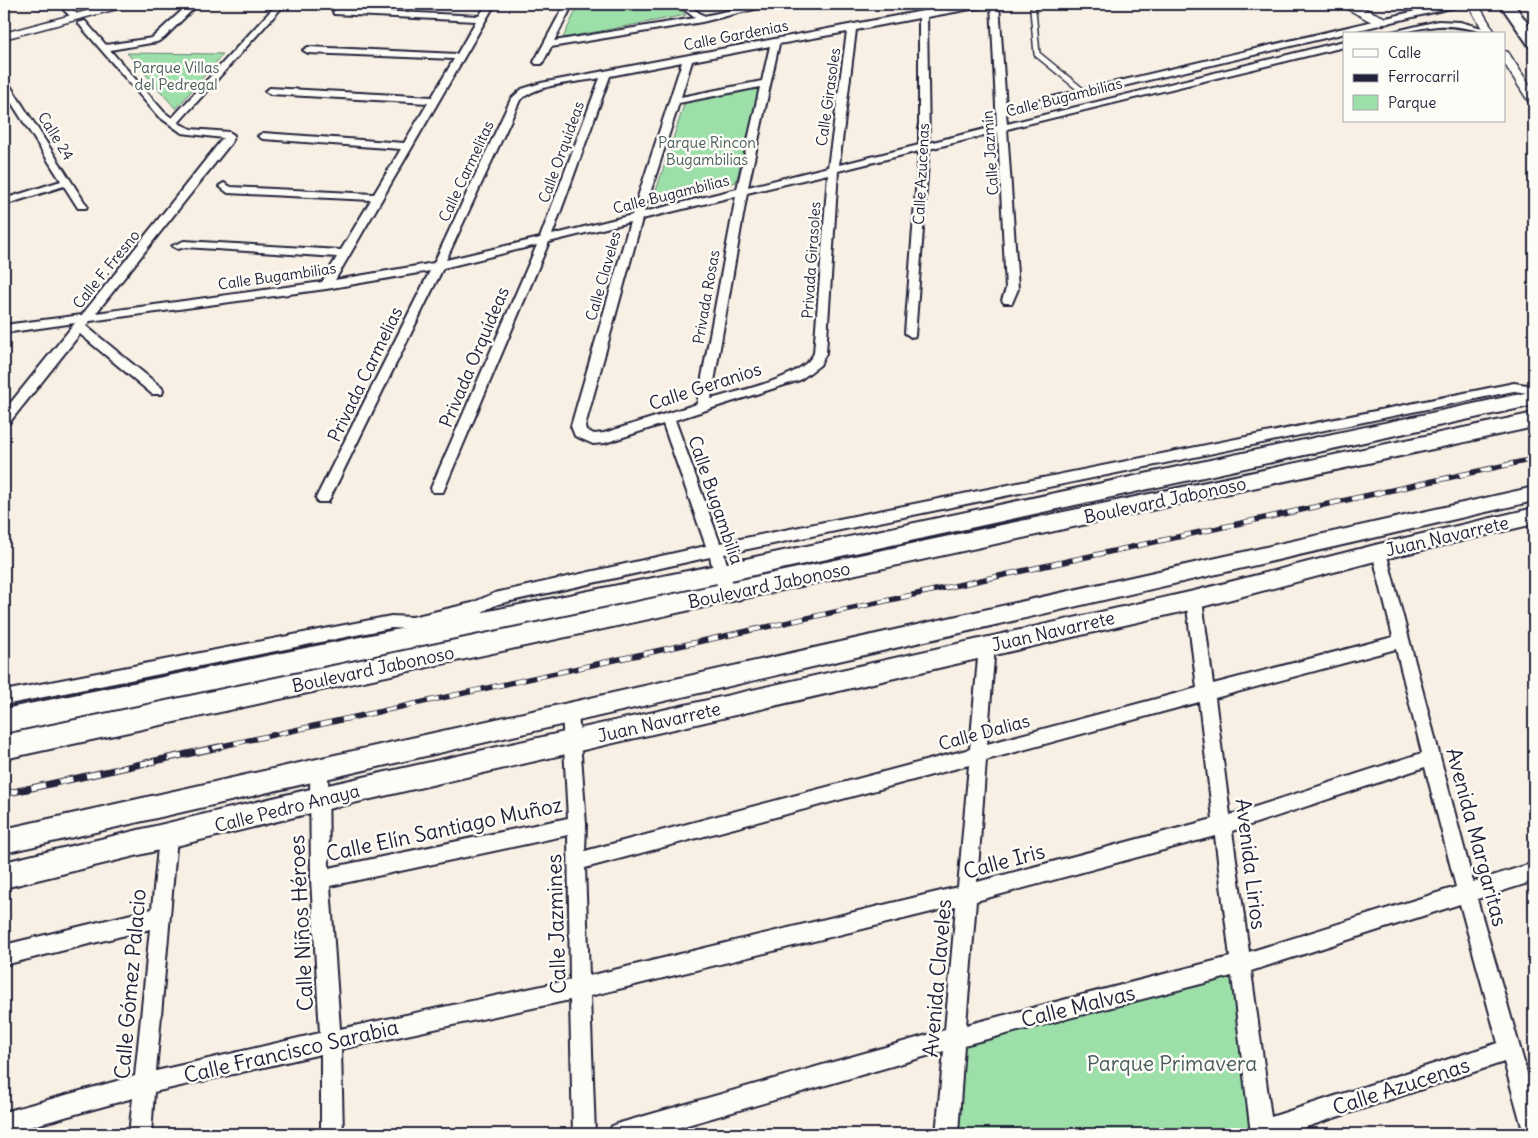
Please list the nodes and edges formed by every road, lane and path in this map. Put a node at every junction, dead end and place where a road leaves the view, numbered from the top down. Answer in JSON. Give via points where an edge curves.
{"nodes":[{"id":1,"x":95,"y":4,"type":"edge"},
{"id":2,"x":124,"y":4,"type":"edge"},
{"id":3,"x":194,"y":4,"type":"edge"},
{"id":4,"x":281,"y":4,"type":"edge"},
{"id":5,"x":491,"y":4,"type":"edge"},
{"id":6,"x":569,"y":4,"type":"edge"},
{"id":7,"x":681,"y":4,"type":"edge"},
{"id":8,"x":771,"y":4,"type":"edge"},
{"id":9,"x":982,"y":4,"type":"edge"},
{"id":10,"x":995,"y":4,"type":"edge"},
{"id":11,"x":1347,"y":4,"type":"edge"},
{"id":12,"x":1455,"y":4,"type":"edge"},
{"id":13,"x":1474,"y":4,"type":"edge"},
{"id":14,"x":1506,"y":4,"type":"edge"},
{"id":15,"x":1033,"y":10,"type":"dead end"},
{"id":16,"x":337,"y":12,"type":"dead end"},
{"id":17,"x":72,"y":14,"type":"edge"},
{"id":18,"x":923,"y":14,"type":"junction"},
{"id":19,"x":482,"y":19,"type":"junction"},
{"id":20,"x":702,"y":19,"type":"junction"},
{"id":21,"x":1383,"y":22,"type":"junction"},
{"id":22,"x":852,"y":28,"type":"junction"},
{"id":23,"x":4,"y":29,"type":"edge"},
{"id":24,"x":1396,"y":32,"type":"edge"},
{"id":25,"x":1490,"y":32,"type":"edge"},
{"id":26,"x":4,"y":36,"type":"edge"},
{"id":27,"x":775,"y":42,"type":"junction"},
{"id":28,"x":1534,"y":43,"type":"edge"},
{"id":29,"x":1343,"y":44,"type":"edge"},
{"id":30,"x":548,"y":45,"type":"junction"},
{"id":31,"x":104,"y":48,"type":"junction"},
{"id":32,"x":308,"y":50,"type":"dead end"},
{"id":33,"x":459,"y":57,"type":"junction"},
{"id":34,"x":1506,"y":57,"type":"edge"},
{"id":35,"x":688,"y":58,"type":"junction"},
{"id":36,"x":539,"y":62,"type":"dead end"},
{"id":37,"x":1178,"y":72,"type":"junction"},
{"id":38,"x":606,"y":74,"type":"junction"},
{"id":39,"x":1189,"y":82,"type":"junction"},
{"id":40,"x":765,"y":83,"type":"junction"},
{"id":41,"x":4,"y":84,"type":"edge"},
{"id":42,"x":270,"y":91,"type":"dead end"},
{"id":43,"x":525,"y":91,"type":"joint"},
{"id":44,"x":1085,"y":93,"type":"junction"},
{"id":45,"x":434,"y":100,"type":"junction"},
{"id":46,"x":676,"y":101,"type":"junction"},
{"id":47,"x":1534,"y":101,"type":"edge"},
{"id":48,"x":1002,"y":112,"type":"junction"},
{"id":49,"x":174,"y":122,"type":"junction"},
{"id":50,"x":1004,"y":127,"type":"junction"},
{"id":51,"x":263,"y":136,"type":"dead end"},
{"id":52,"x":407,"y":146,"type":"junction"},
{"id":53,"x":924,"y":147,"type":"junction"},
{"id":54,"x":833,"y":170,"type":"junction"},
{"id":55,"x":67,"y":182,"type":"junction"},
{"id":56,"x":224,"y":186,"type":"dead end"},
{"id":57,"x":742,"y":192,"type":"junction"},
{"id":58,"x":377,"y":197,"type":"junction"},
{"id":59,"x":4,"y":202,"type":"edge"},
{"id":60,"x":82,"y":206,"type":"dead end"},
{"id":61,"x":637,"y":218,"type":"junction"},
{"id":62,"x":544,"y":241,"type":"junction"},
{"id":63,"x":178,"y":246,"type":"dead end"},
{"id":64,"x":341,"y":259,"type":"junction"},
{"id":65,"x":438,"y":266,"type":"junction"},
{"id":66,"x":326,"y":285,"type":"junction"},
{"id":67,"x":1008,"y":300,"type":"dead end"},
{"id":68,"x":82,"y":322,"type":"junction"},
{"id":69,"x":4,"y":329,"type":"edge"},
{"id":70,"x":911,"y":333,"type":"dead end"},
{"id":71,"x":820,"y":353,"type":"joint"},
{"id":72,"x":1534,"y":390,"type":"edge"},
{"id":73,"x":157,"y":391,"type":"dead end"},
{"id":74,"x":1534,"y":398,"type":"edge"},
{"id":75,"x":703,"y":408,"type":"junction"},
{"id":76,"x":668,"y":418,"type":"junction"},
{"id":77,"x":4,"y":420,"type":"edge"},
{"id":78,"x":1534,"y":420,"type":"edge"},
{"id":79,"x":593,"y":439,"type":"joint"},
{"id":80,"x":438,"y":488,"type":"dead end"},
{"id":81,"x":1064,"y":489,"type":"junction"},
{"id":82,"x":1534,"y":494,"type":"edge"},
{"id":83,"x":323,"y":498,"type":"dead end"},
{"id":84,"x":1534,"y":516,"type":"edge"},
{"id":85,"x":801,"y":544,"type":"junction"},
{"id":86,"x":715,"y":550,"type":"junction"},
{"id":87,"x":1379,"y":552,"type":"junction"},
{"id":88,"x":724,"y":584,"type":"junction"},
{"id":89,"x":539,"y":600,"type":"junction"},
{"id":90,"x":1194,"y":600,"type":"junction"},
{"id":91,"x":475,"y":609,"type":"junction"},
{"id":92,"x":412,"y":623,"type":"junction"},
{"id":93,"x":459,"y":627,"type":"junction"},
{"id":94,"x":433,"y":633,"type":"junction"},
{"id":95,"x":1401,"y":641,"type":"junction"},
{"id":96,"x":988,"y":646,"type":"junction"},
{"id":97,"x":46,"y":690,"type":"junction"},
{"id":98,"x":1207,"y":694,"type":"junction"},
{"id":99,"x":4,"y":698,"type":"edge"},
{"id":100,"x":570,"y":712,"type":"junction"},
{"id":101,"x":42,"y":713,"type":"junction"},
{"id":102,"x":4,"y":721,"type":"edge"},
{"id":103,"x":572,"y":742,"type":"junction"},
{"id":104,"x":4,"y":747,"type":"edge"},
{"id":105,"x":980,"y":754,"type":"junction"},
{"id":106,"x":1433,"y":757,"type":"junction"},
{"id":107,"x":318,"y":770,"type":"junction"},
{"id":108,"x":319,"y":799,"type":"junction"},
{"id":109,"x":578,"y":825,"type":"junction"},
{"id":110,"x":1224,"y":825,"type":"junction"},
{"id":111,"x":168,"y":837,"type":"junction"},
{"id":112,"x":4,"y":842,"type":"edge"},
{"id":113,"x":576,"y":862,"type":"junction"},
{"id":114,"x":1534,"y":872,"type":"edge"},
{"id":115,"x":4,"y":875,"type":"edge"},
{"id":116,"x":320,"y":879,"type":"junction"},
{"id":117,"x":1466,"y":892,"type":"junction"},
{"id":118,"x":966,"y":894,"type":"junction"},
{"id":119,"x":159,"y":917,"type":"junction"},
{"id":120,"x":4,"y":955,"type":"edge"},
{"id":121,"x":1241,"y":964,"type":"junction"},
{"id":122,"x":581,"y":988,"type":"junction"},
{"id":123,"x":954,"y":1038,"type":"junction"},
{"id":124,"x":331,"y":1041,"type":"junction"},
{"id":125,"x":1512,"y":1049,"type":"junction"},
{"id":126,"x":145,"y":1084,"type":"junction"},
{"id":127,"x":4,"y":1122,"type":"edge"},
{"id":128,"x":1262,"y":1133,"type":"edge"},
{"id":129,"x":1534,"y":1133,"type":"edge"},
{"id":130,"x":140,"y":1134,"type":"edge"},
{"id":131,"x":332,"y":1134,"type":"edge"},
{"id":132,"x":584,"y":1134,"type":"edge"},
{"id":133,"x":620,"y":1134,"type":"edge"},
{"id":134,"x":947,"y":1134,"type":"edge"}],
"edges":[{"from":1,"to":17,"type":"street"},
{"from":2,"to":17,"type":"street"},
{"from":3,"to":31,"type":"street","via":[[154,40]]},
{"from":4,"to":49,"type":"street"},
{"from":5,"to":19,"type":"street"},
{"from":6,"to":30,"type":"street"},
{"from":7,"to":20,"type":"street"},
{"from":8,"to":20,"type":"street"},
{"from":9,"to":18,"type":"street","name":"Calle Gardenias"},
{"from":10,"to":48,"type":"street","name":"Calle Jazmín"},
{"from":11,"to":21,"type":"lane"},
{"from":11,"to":21,"type":"lane","via":[[1356,12]]},
{"from":12,"to":21,"type":"street","name":"Calle Bugambilias"},
{"from":13,"to":25,"type":"street"},
{"from":14,"to":28,"type":"highway"},
{"from":15,"to":44,"type":"lane","via":[[1037,54]]},
{"from":16,"to":19,"type":"street"},
{"from":17,"to":23,"type":"street"},
{"from":17,"to":26,"type":"street"},
{"from":17,"to":31,"type":"street"},
{"from":18,"to":22,"type":"street","name":"Calle Gardenias"},
{"from":18,"to":53,"type":"street","name":"Calle Azucenas"},
{"from":19,"to":33,"type":"street"},
{"from":20,"to":30,"type":"street"},
{"from":21,"to":37,"type":"street","name":"Calle Bugambilias"},
{"from":22,"to":27,"type":"street","name":"Calle Gardenias"},
{"from":22,"to":54,"type":"street","name":"Calle Girasoles"},
{"from":24,"to":25,"type":"street","via":[[1436,22],[1458,23]]},
{"from":27,"to":35,"type":"street","name":"Calle Gardenias"},
{"from":27,"to":40,"type":"street","name":"Privada Rosas"},
{"from":29,"to":39,"type":"street","name":"Calle Bugambilias"},
{"from":30,"to":36,"type":"street"},
{"from":31,"to":49,"type":"street","via":[[161,114]]},
{"from":32,"to":33,"type":"street"},
{"from":33,"to":45,"type":"street"},
{"from":34,"to":47,"type":"street"},
{"from":35,"to":38,"type":"street","name":"Calle Gardenias"},
{"from":35,"to":46,"type":"street","name":"Calle Claveles"},
{"from":37,"to":39,"type":"street"},
{"from":37,"to":44,"type":"street","name":"Calle Bugambilias"},
{"from":38,"to":43,"type":"street","name":"Calle Gardenias"},
{"from":38,"to":62,"type":"street","name":"Calle Orquídeas"},
{"from":39,"to":50,"type":"street","name":"Calle Bugambilias"},
{"from":40,"to":46,"type":"street"},
{"from":40,"to":57,"type":"street","name":"Privada Rosas"},
{"from":41,"to":55,"type":"street","name":"Calle 24"},
{"from":42,"to":45,"type":"street"},
{"from":43,"to":65,"type":"street","name":"Calle Carmelitas","via":[[516,99]]},
{"from":44,"to":48,"type":"street","name":"Calle Bugambilias"},
{"from":45,"to":52,"type":"street"},
{"from":46,"to":61,"type":"street","name":"Calle Claveles"},
{"from":48,"to":50,"type":"street","name":"Calle Jazmín"},
{"from":49,"to":68,"type":"street","name":"Calle F. Fresno","via":[[178,128],[188,131],[229,135]]},
{"from":50,"to":53,"type":"street","name":"Calle Bugambilias"},
{"from":50,"to":67,"type":"street","name":"Calle Jazmín","via":[[1012,289]]},
{"from":51,"to":52,"type":"street"},
{"from":52,"to":58,"type":"street"},
{"from":53,"to":54,"type":"street","name":"Calle Bugambilias"},
{"from":53,"to":70,"type":"street","name":"Calle Azucenas"},
{"from":54,"to":57,"type":"street","name":"Calle Bugambilias"},
{"from":54,"to":71,"type":"street","name":"Privada Girasoles"},
{"from":55,"to":59,"type":"street"},
{"from":55,"to":60,"type":"street","name":"Calle 24"},
{"from":56,"to":58,"type":"street","via":[[228,190]]},
{"from":57,"to":61,"type":"street","name":"Calle Bugambilias"},
{"from":57,"to":75,"type":"street","name":"Privada Rosas"},
{"from":58,"to":64,"type":"street"},
{"from":61,"to":62,"type":"street","name":"Calle Bugambilias"},
{"from":61,"to":79,"type":"street","name":"Calle Claveles","via":[[578,426],[580,433]]},
{"from":62,"to":65,"type":"street","name":"Calle Bugambilias"},
{"from":62,"to":80,"type":"street","name":"Privada Orquídeas"},
{"from":63,"to":64,"type":"street"},
{"from":64,"to":66,"type":"street"},
{"from":65,"to":66,"type":"street","name":"Calle Bugambilias"},
{"from":65,"to":83,"type":"street","name":"Privada Carmelias"},
{"from":66,"to":68,"type":"street","name":"Calle Bugambilias"},
{"from":68,"to":69,"type":"street","name":"Calle Bugambilias"},
{"from":68,"to":73,"type":"street"},
{"from":68,"to":77,"type":"street","name":"Calle F. Fresno"},
{"from":71,"to":75,"type":"street","name":"Calle Geranios","via":[[816,362],[795,377]]},
{"from":72,"to":81,"type":"street","via":[[1514,387]]},
{"from":74,"to":81,"type":"main road","name":"Boulevard Jabonoso"},
{"from":75,"to":76,"type":"street","name":"Calle Geranios"},
{"from":76,"to":79,"type":"street","name":"Calle Geranios"},
{"from":76,"to":86,"type":"street","name":"Calle Bugambilia"},
{"from":78,"to":88,"type":"main road","name":"Boulevard Jabonoso"},
{"from":81,"to":85,"type":"main road","name":"Boulevard Jabonoso"},
{"from":82,"to":100,"type":"main road","name":"Juan Navarrete"},
{"from":84,"to":87,"type":"main road","name":"Juan Navarrete"},
{"from":85,"to":86,"type":"street"},
{"from":85,"to":88,"type":"main road","name":"Boulevard Jabonoso"},
{"from":86,"to":88,"type":"street","name":"Calle Bugambilia"},
{"from":86,"to":89,"type":"street"},
{"from":87,"to":90,"type":"main road","name":"Juan Navarrete"},
{"from":87,"to":95,"type":"street","name":"Avenida Margaritas"},
{"from":88,"to":89,"type":"main road","name":"Boulevard Jabonoso"},
{"from":88,"to":104,"type":"main road","name":"Boulevard Jabonoso"},
{"from":89,"to":91,"type":"street","via":[[495,599]]},
{"from":89,"to":93,"type":"main road","name":"Boulevard Jabonoso"},
{"from":90,"to":96,"type":"main road","name":"Juan Navarrete"},
{"from":90,"to":98,"type":"street","name":"Avenida Lirios"},
{"from":91,"to":92,"type":"street"},
{"from":91,"to":93,"type":"street"},
{"from":92,"to":94,"type":"street"},
{"from":92,"to":97,"type":"street","via":[[391,622]]},
{"from":93,"to":94,"type":"main road","name":"Boulevard Jabonoso"},
{"from":94,"to":101,"type":"main road","name":"Boulevard Jabonoso"},
{"from":95,"to":98,"type":"street","name":"Calle Dalias"},
{"from":95,"to":106,"type":"street","name":"Avenida Margaritas"},
{"from":96,"to":103,"type":"main road","name":"Juan Navarrete"},
{"from":96,"to":105,"type":"street","name":"Avenida Claveles"},
{"from":97,"to":99,"type":"street"},
{"from":97,"to":101,"type":"street"},
{"from":98,"to":105,"type":"street","name":"Calle Dalias"},
{"from":98,"to":110,"type":"street","name":"Avenida Lirios"},
{"from":100,"to":103,"type":"street","name":"Calle Jazmines"},
{"from":100,"to":107,"type":"main road","name":"Calle Pedro Anaya"},
{"from":101,"to":102,"type":"main road","name":"Boulevard Jabonoso"},
{"from":103,"to":108,"type":"main road","name":"Calle Pedro Anaya"},
{"from":103,"to":109,"type":"street","name":"Calle Jazmines"},
{"from":105,"to":113,"type":"street","name":"Calle Dalias"},
{"from":105,"to":118,"type":"street","name":"Avenida Claveles"},
{"from":106,"to":110,"type":"street","name":"Calle Iris"},
{"from":106,"to":117,"type":"street","name":"Avenida Margaritas"},
{"from":107,"to":108,"type":"street","name":"Calle Niños Héroes"},
{"from":107,"to":112,"type":"main road","name":"Calle Pedro Anaya"},
{"from":108,"to":111,"type":"main road","name":"Calle Pedro Anaya"},
{"from":108,"to":116,"type":"street","name":"Calle Niños Héroes"},
{"from":109,"to":113,"type":"street","name":"Calle Jazmines"},
{"from":109,"to":116,"type":"street","name":"Calle Elín Santiago Muñoz"},
{"from":110,"to":118,"type":"street","name":"Calle Iris"},
{"from":110,"to":121,"type":"street","name":"Avenida Lirios"},
{"from":111,"to":115,"type":"main road","name":"Calle Pedro Anaya"},
{"from":111,"to":119,"type":"street","name":"Calle Gómez Palacio"},
{"from":113,"to":122,"type":"street","name":"Calle Jazmines"},
{"from":114,"to":117,"type":"street","name":"Calle Malvas"},
{"from":116,"to":124,"type":"street","name":"Calle Niños Héroes"},
{"from":117,"to":121,"type":"street","name":"Calle Malvas"},
{"from":117,"to":125,"type":"street","name":"Avenida Margaritas"},
{"from":118,"to":122,"type":"street","name":"Calle Iris"},
{"from":118,"to":123,"type":"street","name":"Avenida Claveles"},
{"from":119,"to":120,"type":"street"},
{"from":119,"to":126,"type":"street","name":"Calle Gómez Palacio"},
{"from":121,"to":123,"type":"street","name":"Calle Malvas"},
{"from":121,"to":128,"type":"street","name":"Avenida Lirios"},
{"from":122,"to":124,"type":"street","name":"Calle Francisco Sarabia"},
{"from":122,"to":132,"type":"street","name":"Calle Jazmines"},
{"from":123,"to":133,"type":"street","name":"Calle Malvas"},
{"from":123,"to":134,"type":"street","name":"Avenida Claveles"},
{"from":124,"to":126,"type":"street","name":"Calle Francisco Sarabia"},
{"from":124,"to":131,"type":"street","name":"Calle Niños Héroes"},
{"from":125,"to":128,"type":"street","name":"Calle Azucenas"},
{"from":125,"to":129,"type":"street","name":"Avenida Margaritas"},
{"from":126,"to":127,"type":"street","name":"Calle Francisco Sarabia"},
{"from":126,"to":130,"type":"street","name":"Calle Gómez Palacio"}]}
